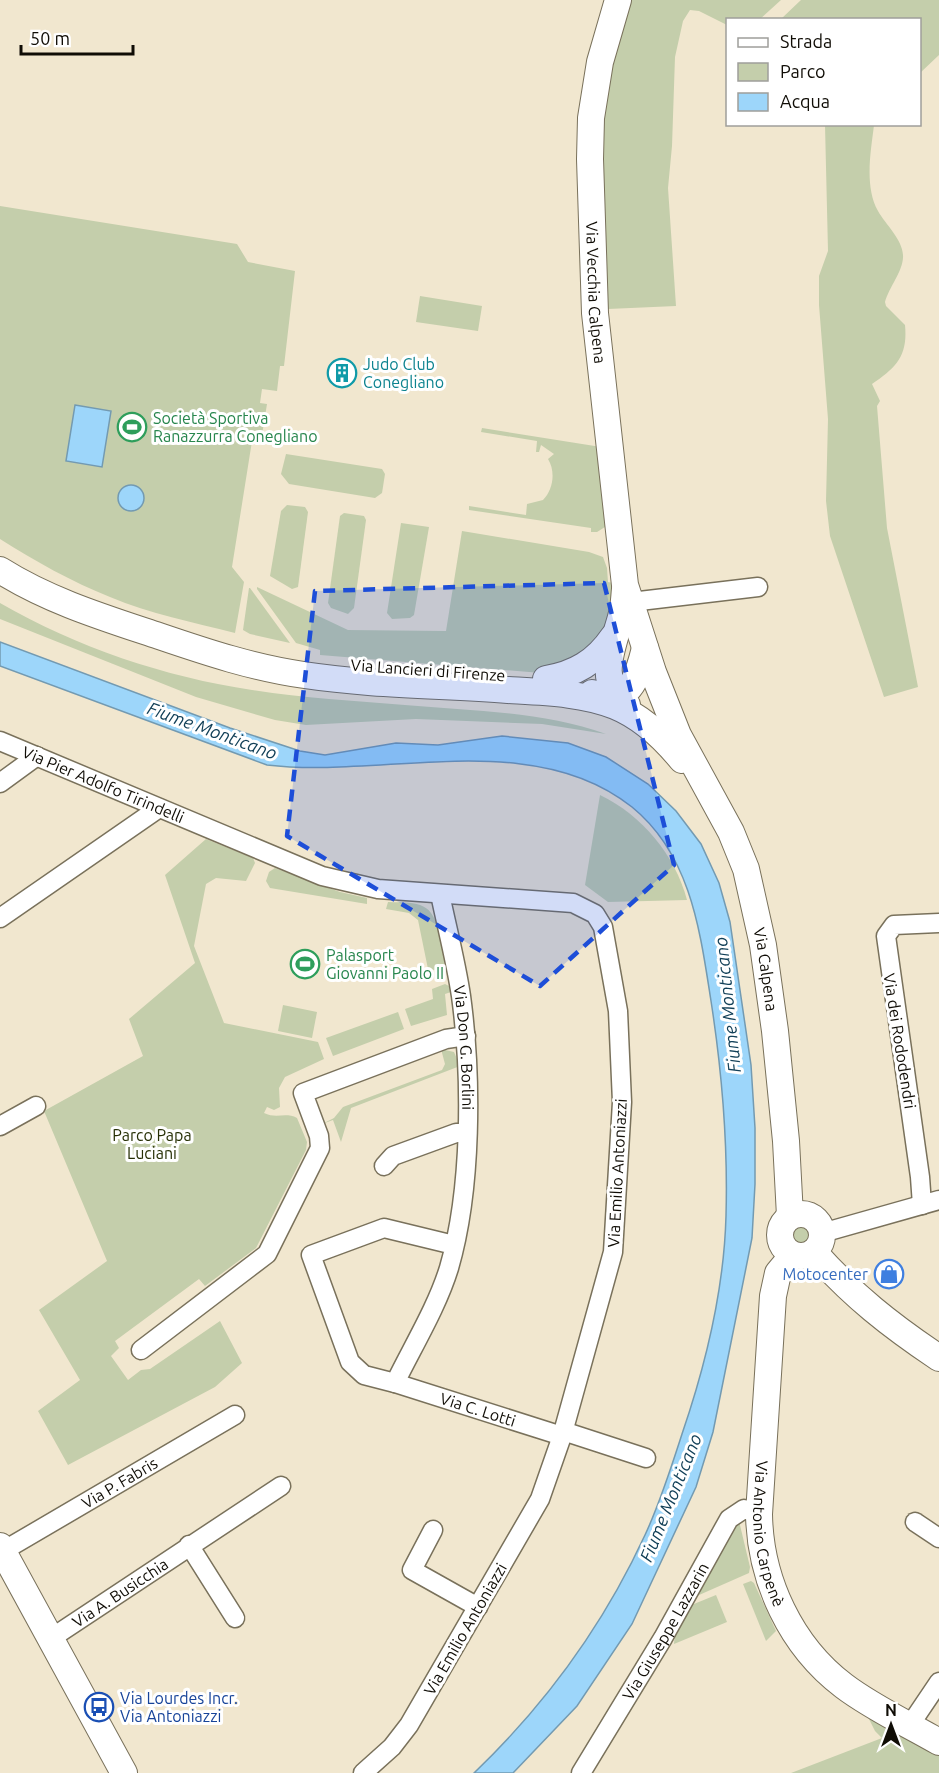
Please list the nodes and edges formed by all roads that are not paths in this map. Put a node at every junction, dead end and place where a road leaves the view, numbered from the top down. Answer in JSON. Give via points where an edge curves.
{"nodes":[{"id":1,"x":618,"y":0,"type":"edge"},
{"id":2,"x":0,"y":570,"type":"edge"},
{"id":3,"x":758,"y":587,"type":"dead end"},
{"id":4,"x":628,"y":594,"type":"junction"},
{"id":5,"x":614,"y":637,"type":"junction"},
{"id":6,"x":164,"y":638,"type":"junction"},
{"id":7,"x":645,"y":648,"type":"junction"},
{"id":8,"x":546,"y":678,"type":"junction"},
{"id":9,"x":471,"y":687,"type":"junction"},
{"id":10,"x":618,"y":692,"type":"junction"},
{"id":11,"x":674,"y":739,"type":"junction"},
{"id":12,"x":0,"y":741,"type":"edge"},
{"id":13,"x":37,"y":756,"type":"junction"},
{"id":14,"x":0,"y":783,"type":"edge"},
{"id":15,"x":159,"y":808,"type":"junction"},
{"id":16,"x":209,"y":828,"type":"joint"},
{"id":17,"x":440,"y":894,"type":"junction"},
{"id":18,"x":0,"y":918,"type":"edge"},
{"id":19,"x":939,"y":923,"type":"edge"},
{"id":20,"x":466,"y":1036,"type":"junction"},
{"id":21,"x":36,"y":1106,"type":"dead end"},
{"id":22,"x":0,"y":1126,"type":"edge"},
{"id":23,"x":466,"y":1133,"type":"junction"},
{"id":24,"x":384,"y":1166,"type":"dead end"},
{"id":25,"x":930,"y":1203,"type":"edge"},
{"id":26,"x":806,"y":1234,"type":"junction"},
{"id":27,"x":454,"y":1245,"type":"junction"},
{"id":28,"x":141,"y":1350,"type":"dead end"},
{"id":29,"x":939,"y":1358,"type":"edge"},
{"id":30,"x":395,"y":1383,"type":"junction"},
{"id":31,"x":235,"y":1415,"type":"dead end"},
{"id":32,"x":562,"y":1434,"type":"junction"},
{"id":33,"x":646,"y":1458,"type":"dead end"},
{"id":34,"x":281,"y":1486,"type":"dead end"},
{"id":35,"x":759,"y":1514,"type":"junction"},
{"id":36,"x":915,"y":1522,"type":"dead end"},
{"id":37,"x":434,"y":1530,"type":"dead end"},
{"id":38,"x":939,"y":1538,"type":"edge"},
{"id":39,"x":189,"y":1545,"type":"junction"},
{"id":40,"x":1,"y":1548,"type":"edge"},
{"id":41,"x":478,"y":1607,"type":"junction"},
{"id":42,"x":235,"y":1618,"type":"dead end"},
{"id":43,"x":50,"y":1639,"type":"junction"},
{"id":44,"x":939,"y":1682,"type":"edge"},
{"id":45,"x":910,"y":1725,"type":"junction"},
{"id":46,"x":939,"y":1742,"type":"edge"},
{"id":47,"x":124,"y":1773,"type":"edge"},
{"id":48,"x":363,"y":1773,"type":"edge"},
{"id":49,"x":581,"y":1773,"type":"edge"}],
"edges":[{"from":1,"to":4,"type":"main road","name":"Via Vecchia Calpena","via":[[600,62],[591,118],[590,159],[595,312]]},
{"from":2,"to":6,"type":"main road","name":"Via Lancieri di Firenze","via":[[35,591]]},
{"from":3,"to":4,"type":"street"},
{"from":4,"to":5,"type":"main road"},
{"from":4,"to":7,"type":"main road"},
{"from":5,"to":8,"type":"main road","via":[[597,659],[571,673]]},
{"from":5,"to":10,"type":"main road","via":[[608,658]]},
{"from":6,"to":8,"type":"main road","name":"Via Lancieri di Firenze","via":[[328,664]]},
{"from":6,"to":9,"type":"main road","name":"Via Lancieri di Firenze","via":[[226,658],[302,675]]},
{"from":7,"to":10,"type":"main road","via":[[638,672]]},
{"from":7,"to":11,"type":"main road"},
{"from":8,"to":10,"type":"main road","name":"Via Lancieri di Firenze"},
{"from":9,"to":10,"type":"main road"},
{"from":9,"to":11,"type":"main road","name":"Via Calpena","via":[[599,701]]},
{"from":10,"to":11,"type":"main road"},
{"from":11,"to":26,"type":"main road","name":"Via Calpena","via":[[717,805],[746,869],[775,1031],[786,1141]]},
{"from":12,"to":13,"type":"street","name":"Via Pier Adolfo Tirindelli"},
{"from":13,"to":14,"type":"street"},
{"from":13,"to":15,"type":"street","name":"Via Pier Adolfo Tirindelli"},
{"from":15,"to":16,"type":"street","name":"Via Pier Adolfo Tirindelli"},
{"from":15,"to":18,"type":"street"},
{"from":16,"to":17,"type":"street","name":"Via Emilio Antoniazzi","via":[[339,881]]},
{"from":17,"to":20,"type":"street","name":"Via Don G. Borlini"},
{"from":17,"to":32,"type":"street","name":"Via Emilio Antoniazzi","via":[[573,903],[595,914],[605,937],[616,992],[620,1046],[616,1228],[609,1270]]},
{"from":19,"to":25,"type":"street","name":"Via dei Rododendri","via":[[894,925],[886,936],[920,1177]]},
{"from":20,"to":23,"type":"street","name":"Via Don G. Borlini"},
{"from":20,"to":28,"type":"street","via":[[446,1039],[303,1093],[320,1148],[267,1254]]},
{"from":21,"to":22,"type":"street"},
{"from":23,"to":24,"type":"street","name":"Via Don G. Borlini","via":[[393,1156]]},
{"from":23,"to":27,"type":"street","name":"Via Don G. Borlini"},
{"from":25,"to":26,"type":"street"},
{"from":26,"to":29,"type":"main road","via":[[842,1283],[872,1311]]},
{"from":26,"to":35,"type":"main road","name":"Via Antonio Carpenè","via":[[782,1265],[775,1283]]},
{"from":27,"to":30,"type":"street","name":"Via Don G. Borlini","via":[[445,1279]]},
{"from":27,"to":30,"type":"street","via":[[384,1228],[311,1255],[353,1367],[364,1375]]},
{"from":30,"to":32,"type":"street","name":"Via C. Lotti"},
{"from":31,"to":40,"type":"street","name":"Via P. Fabris"},
{"from":32,"to":33,"type":"street","name":"Via C. Lotti"},
{"from":32,"to":41,"type":"street","name":"Via Emilio Antoniazzi","via":[[533,1513]]},
{"from":34,"to":39,"type":"street","name":"Via A. Busicchia"},
{"from":35,"to":45,"type":"main road","name":"Via Antonio Carpenè","via":[[761,1547],[771,1585],[804,1644],[841,1684]]},
{"from":35,"to":49,"type":"street","name":"Via Giuseppe Lazzarin","via":[[744,1509],[729,1519]]},
{"from":36,"to":38,"type":"street"},
{"from":37,"to":41,"type":"street","via":[[412,1570]]},
{"from":39,"to":42,"type":"street"},
{"from":39,"to":43,"type":"street","name":"Via A. Busicchia"},
{"from":40,"to":43,"type":"main road"},
{"from":41,"to":48,"type":"street","name":"Via Emilio Antoniazzi","via":[[409,1725]]},
{"from":43,"to":47,"type":"main road"},
{"from":44,"to":45,"type":"street"},
{"from":45,"to":46,"type":"main road","name":"Via Antonio Carpenè"}]}
